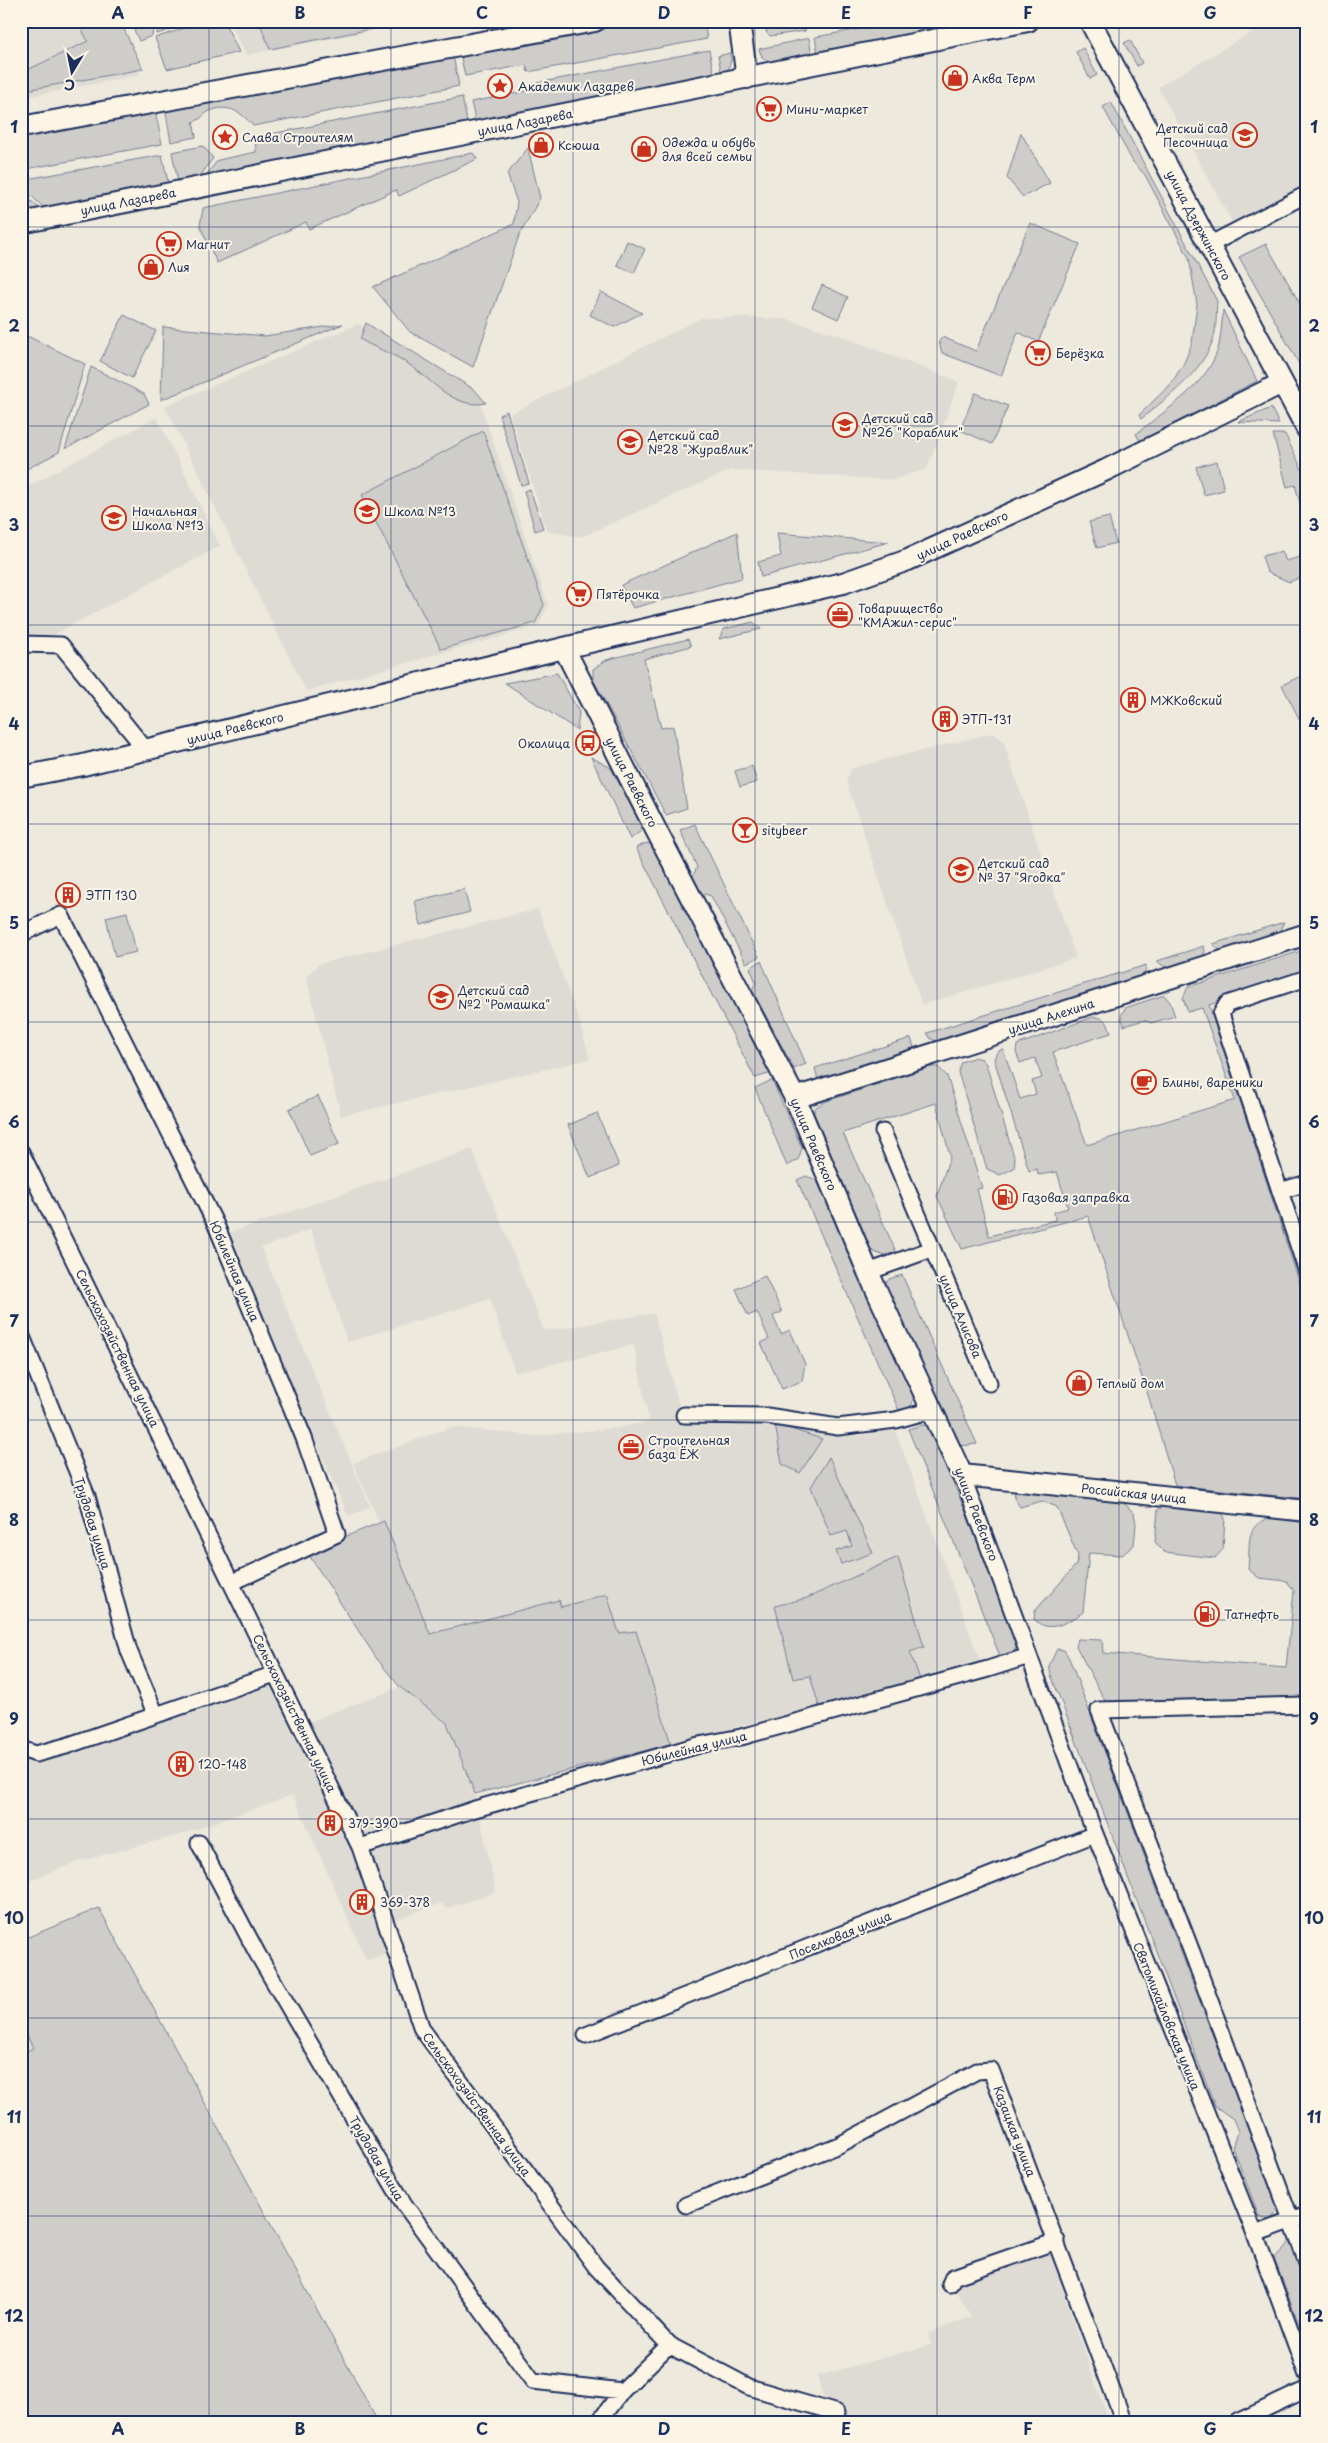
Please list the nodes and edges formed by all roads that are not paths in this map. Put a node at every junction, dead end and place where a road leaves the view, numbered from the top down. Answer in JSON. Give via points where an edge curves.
{"nodes":[{"id":1,"x":595,"y":21,"type":"edge"},
{"id":2,"x":739,"y":21,"type":"edge"},
{"id":3,"x":1028,"y":21,"type":"edge"},
{"id":4,"x":1090,"y":21,"type":"edge"},
{"id":5,"x":747,"y":78,"type":"junction"},
{"id":6,"x":21,"y":127,"type":"edge"},
{"id":7,"x":1307,"y":194,"type":"edge"},
{"id":8,"x":21,"y":223,"type":"edge"},
{"id":9,"x":1209,"y":245,"type":"junction"},
{"id":10,"x":1282,"y":382,"type":"junction"},
{"id":11,"x":1307,"y":429,"type":"edge"},
{"id":12,"x":21,"y":644,"type":"edge"},
{"id":13,"x":564,"y":648,"type":"junction"},
{"id":14,"x":146,"y":750,"type":"junction"},
{"id":15,"x":21,"y":777,"type":"edge"},
{"id":16,"x":21,"y":934,"type":"edge"},
{"id":17,"x":1307,"y":934,"type":"edge"},
{"id":18,"x":1307,"y":978,"type":"edge"},
{"id":19,"x":796,"y":1098,"type":"junction"},
{"id":20,"x":883,"y":1132,"type":"dead end"},
{"id":21,"x":21,"y":1152,"type":"edge"},
{"id":22,"x":1307,"y":1183,"type":"edge"},
{"id":23,"x":1280,"y":1191,"type":"junction"},
{"id":24,"x":932,"y":1248,"type":"junction"},
{"id":25,"x":868,"y":1272,"type":"junction"},
{"id":26,"x":1307,"y":1272,"type":"edge"},
{"id":27,"x":21,"y":1334,"type":"edge"},
{"id":28,"x":989,"y":1383,"type":"dead end"},
{"id":29,"x":932,"y":1410,"type":"junction"},
{"id":30,"x":684,"y":1415,"type":"dead end"},
{"id":31,"x":962,"y":1475,"type":"junction"},
{"id":32,"x":1307,"y":1511,"type":"edge"},
{"id":33,"x":233,"y":1582,"type":"junction"},
{"id":34,"x":1029,"y":1656,"type":"junction"},
{"id":35,"x":275,"y":1674,"type":"junction"},
{"id":36,"x":1307,"y":1705,"type":"edge"},
{"id":37,"x":156,"y":1715,"type":"junction"},
{"id":38,"x":21,"y":1749,"type":"edge"},
{"id":39,"x":1095,"y":1834,"type":"junction"},
{"id":40,"x":198,"y":1843,"type":"dead end"},
{"id":41,"x":360,"y":1847,"type":"junction"},
{"id":42,"x":586,"y":2035,"type":"dead end"},
{"id":43,"x":686,"y":2205,"type":"dead end"},
{"id":44,"x":1307,"y":2215,"type":"edge"},
{"id":45,"x":1291,"y":2222,"type":"junction"},
{"id":46,"x":1255,"y":2234,"type":"junction"},
{"id":47,"x":1058,"y":2241,"type":"junction"},
{"id":48,"x":1307,"y":2263,"type":"edge"},
{"id":49,"x":950,"y":2284,"type":"dead end"},
{"id":50,"x":669,"y":2346,"type":"junction"},
{"id":51,"x":1307,"y":2375,"type":"edge"},
{"id":52,"x":1307,"y":2389,"type":"edge"},
{"id":53,"x":622,"y":2391,"type":"junction"},
{"id":54,"x":837,"y":2413,"type":"dead end"},
{"id":55,"x":599,"y":2422,"type":"edge"},
{"id":56,"x":1124,"y":2422,"type":"edge"},
{"id":57,"x":1237,"y":2422,"type":"edge"}],
"edges":[{"from":1,"to":6,"type":"main road"},
{"from":2,"to":5,"type":"main road"},
{"from":3,"to":5,"type":"main road","name":"улица Лазарева"},
{"from":4,"to":9,"type":"main road","name":"улица Дзержинского"},
{"from":5,"to":8,"type":"main road","name":"улица Лазарева"},
{"from":7,"to":9,"type":"street"},
{"from":9,"to":10,"type":"main road","name":"улица Дзержинского"},
{"from":10,"to":11,"type":"main road","name":"улица Дзержинского"},
{"from":10,"to":13,"type":"main road","name":"улица Раевского","via":[[1122,463],[908,560],[843,584]]},
{"from":12,"to":14,"type":"street","via":[[61,645]]},
{"from":13,"to":14,"type":"main road","name":"улица Раевского"},
{"from":13,"to":19,"type":"main road","name":"улица Раевского"},
{"from":14,"to":15,"type":"main road","name":"улица Раевского"},
{"from":16,"to":33,"type":"street","name":"Юбилейная улица","via":[[61,915],[216,1225],[304,1438],[337,1534]]},
{"from":17,"to":19,"type":"main road","name":"улица Алехина"},
{"from":18,"to":23,"type":"street","via":[[1227,1004],[1221,1014]]},
{"from":19,"to":25,"type":"main road","name":"улица Раевского"},
{"from":20,"to":24,"type":"street","name":"улица Алисова"},
{"from":21,"to":33,"type":"street","name":"Сельскохозяйственная улица"},
{"from":22,"to":23,"type":"street"},
{"from":23,"to":26,"type":"street"},
{"from":24,"to":25,"type":"street"},
{"from":24,"to":28,"type":"street","name":"улица Алисова"},
{"from":25,"to":29,"type":"main road","name":"улица Раевского"},
{"from":27,"to":37,"type":"street","name":"Трудовая улица","via":[[87,1496],[129,1651]]},
{"from":29,"to":30,"type":"street","via":[[896,1420],[838,1427],[767,1416]]},
{"from":29,"to":31,"type":"main road","name":"улица Раевского"},
{"from":31,"to":32,"type":"main road","name":"Российская улица"},
{"from":31,"to":34,"type":"street","name":"улица Раевского"},
{"from":33,"to":35,"type":"street","name":"Сельскохозяйственная улица"},
{"from":34,"to":39,"type":"street","name":"Святомихайловская улица"},
{"from":34,"to":41,"type":"street","name":"Юбилейная улица","via":[[699,1745],[494,1804]]},
{"from":35,"to":37,"type":"street"},
{"from":35,"to":41,"type":"street","name":"Сельскохозяйственная улица"},
{"from":36,"to":45,"type":"street","via":[[1100,1710]]},
{"from":37,"to":38,"type":"street","via":[[36,1754]]},
{"from":39,"to":42,"type":"street","name":"Поселковая улица"},
{"from":39,"to":46,"type":"street","name":"Святомихайловская улица"},
{"from":40,"to":53,"type":"street","name":"Трудовая улица","via":[[257,1954],[404,2204],[533,2381]]},
{"from":41,"to":50,"type":"street","name":"Сельскохозяйственная улица","via":[[422,2029],[596,2267]]},
{"from":43,"to":47,"type":"street","name":"Казацкая улица","via":[[839,2145],[977,2071],[991,2070]]},
{"from":44,"to":45,"type":"street"},
{"from":45,"to":46,"type":"street"},
{"from":45,"to":48,"type":"street"},
{"from":46,"to":51,"type":"street","name":"Святомихайловская улица"},
{"from":47,"to":49,"type":"street","via":[[953,2277]]},
{"from":47,"to":56,"type":"street","name":"Казацкая улица"},
{"from":50,"to":53,"type":"street"},
{"from":50,"to":54,"type":"street","name":"Сельскохозяйственная улица","via":[[749,2387]]},
{"from":52,"to":57,"type":"street"},
{"from":53,"to":55,"type":"street"}]}
